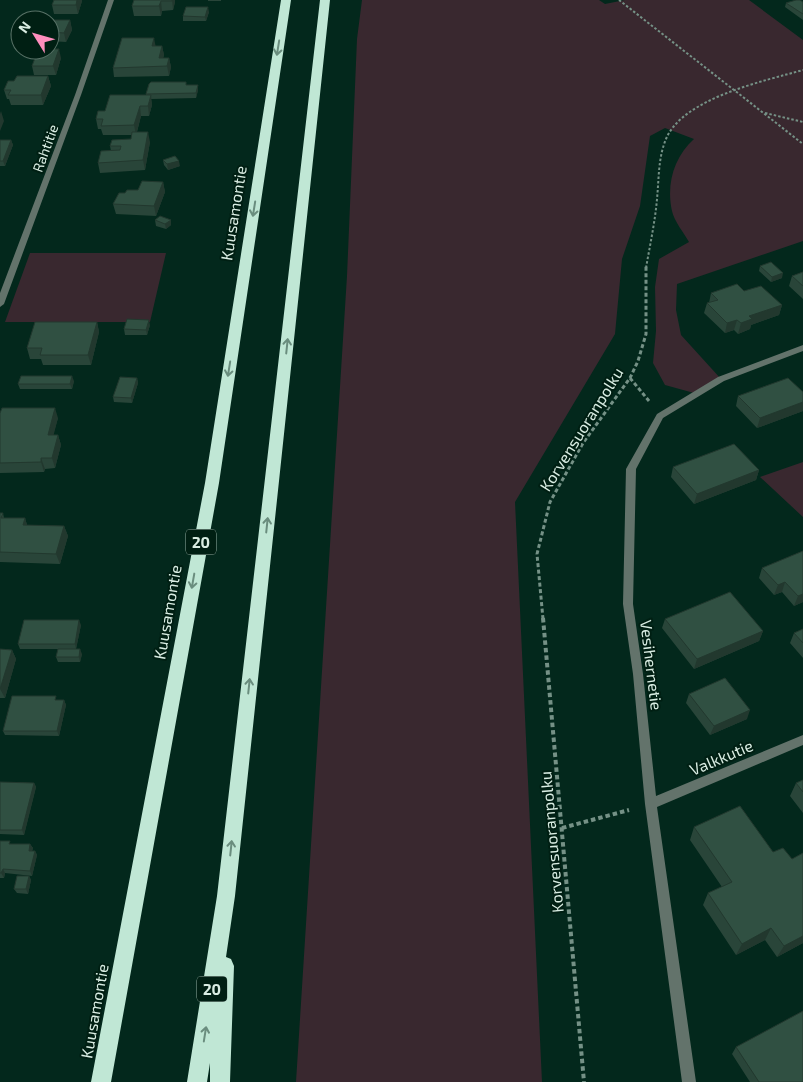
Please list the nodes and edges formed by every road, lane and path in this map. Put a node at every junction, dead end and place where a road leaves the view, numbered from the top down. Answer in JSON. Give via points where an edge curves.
{"nodes":[{"id":1,"x":111,"y":0,"type":"edge"},
{"id":2,"x":286,"y":0,"type":"edge"},
{"id":3,"x":325,"y":0,"type":"edge"},
{"id":4,"x":619,"y":0,"type":"edge"},
{"id":5,"x":803,"y":70,"type":"edge"},
{"id":6,"x":733,"y":90,"type":"junction"},
{"id":7,"x":762,"y":113,"type":"junction"},
{"id":8,"x":803,"y":122,"type":"edge"},
{"id":9,"x":803,"y":144,"type":"edge"},
{"id":10,"x":0,"y":304,"type":"edge"},
{"id":11,"x":803,"y":348,"type":"edge"},
{"id":12,"x":630,"y":378,"type":"junction"},
{"id":13,"x":660,"y":416,"type":"junction"},
{"id":14,"x":803,"y":740,"type":"edge"},
{"id":15,"x":651,"y":804,"type":"junction"},
{"id":16,"x":562,"y":828,"type":"junction"},
{"id":17,"x":226,"y":896,"type":"junction"},
{"id":18,"x":101,"y":1082,"type":"edge"},
{"id":19,"x":198,"y":1082,"type":"edge"},
{"id":20,"x":220,"y":1082,"type":"edge"},
{"id":21,"x":584,"y":1082,"type":"edge"},
{"id":22,"x":689,"y":1082,"type":"edge"}],
"edges":[{"from":1,"to":10,"type":"street","name":"Rahtitie"},
{"from":2,"to":18,"type":"highway","name":"Kuusamontie","number":"20","one_way":true,"via":[[212,483]]},
{"from":17,"to":3,"type":"highway","number":"20","one_way":true},
{"from":4,"to":6,"type":"path"},
{"from":5,"to":6,"type":"path","name":"Korvensuoranpolku"},
{"from":6,"to":7,"type":"path"},
{"from":6,"to":12,"type":"path","name":"Korvensuoranpolku","via":[[678,122],[666,138],[660,159],[658,201],[645,272],[646,334]]},
{"from":7,"to":8,"type":"path"},
{"from":7,"to":9,"type":"path"},
{"from":11,"to":13,"type":"street","via":[[721,379]]},
{"from":12,"to":13,"type":"path"},
{"from":12,"to":16,"type":"path","name":"Korvensuoranpolku","via":[[584,443],[550,502],[537,554]]},
{"from":13,"to":15,"type":"street","name":"Vesihernetie","via":[[631,469],[630,479],[628,604]]},
{"from":14,"to":15,"type":"street","name":"Valkkutie"},
{"from":15,"to":16,"type":"path"},
{"from":15,"to":22,"type":"street","name":"Vesihernetie"},
{"from":16,"to":21,"type":"path","name":"Korvensuoranpolku"},
{"from":19,"to":17,"type":"highway","number":"20","one_way":true},
{"from":17,"to":20,"type":"highway"}]}
